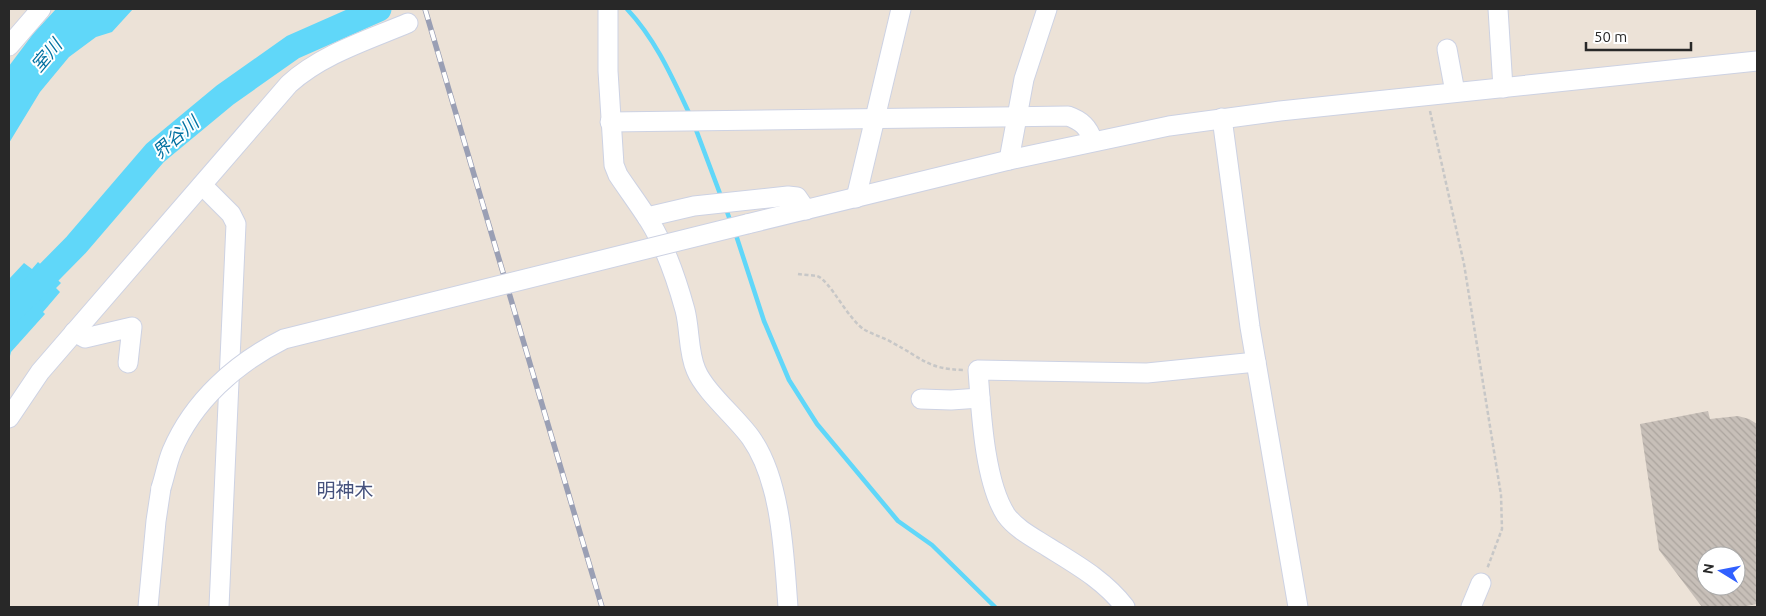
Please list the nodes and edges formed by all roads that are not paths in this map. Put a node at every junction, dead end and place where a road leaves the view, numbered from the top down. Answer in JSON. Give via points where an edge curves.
{"nodes":[{"id":1,"x":608,"y":9,"type":"edge"},
{"id":2,"x":901,"y":9,"type":"edge"},
{"id":3,"x":1047,"y":9,"type":"edge"},
{"id":4,"x":1498,"y":9,"type":"edge"},
{"id":5,"x":33,"y":13,"type":"edge"},
{"id":6,"x":408,"y":23,"type":"dead end"},
{"id":7,"x":9,"y":44,"type":"edge"},
{"id":8,"x":1447,"y":49,"type":"dead end"},
{"id":9,"x":1757,"y":61,"type":"edge"},
{"id":10,"x":1503,"y":88,"type":"junction"},
{"id":11,"x":1455,"y":92,"type":"junction"},
{"id":12,"x":1017,"y":116,"type":"junction"},
{"id":13,"x":1222,"y":118,"type":"junction"},
{"id":14,"x":874,"y":119,"type":"junction"},
{"id":15,"x":610,"y":122,"type":"junction"},
{"id":16,"x":1092,"y":141,"type":"junction"},
{"id":17,"x":1009,"y":160,"type":"junction"},
{"id":18,"x":202,"y":185,"type":"junction"},
{"id":19,"x":856,"y":198,"type":"junction"},
{"id":20,"x":806,"y":210,"type":"junction"},
{"id":21,"x":646,"y":217,"type":"junction"},
{"id":22,"x":74,"y":332,"type":"junction"},
{"id":23,"x":1256,"y":362,"type":"junction"},
{"id":24,"x":128,"y":363,"type":"dead end"},
{"id":25,"x":980,"y":398,"type":"junction"},
{"id":26,"x":921,"y":399,"type":"dead end"},
{"id":27,"x":9,"y":418,"type":"edge"},
{"id":28,"x":1481,"y":583,"type":"road end"},
{"id":29,"x":148,"y":607,"type":"edge"},
{"id":30,"x":219,"y":607,"type":"edge"},
{"id":31,"x":788,"y":607,"type":"edge"},
{"id":32,"x":1125,"y":607,"type":"edge"},
{"id":33,"x":1298,"y":607,"type":"edge"},
{"id":34,"x":1471,"y":607,"type":"edge"}],
"edges":[{"from":1,"to":15,"type":"street"},
{"from":2,"to":14,"type":"street"},
{"from":3,"to":12,"type":"street","via":[[1024,79]]},
{"from":4,"to":10,"type":"street"},
{"from":5,"to":7,"type":"street"},
{"from":6,"to":18,"type":"street","via":[[302,72],[288,84]]},
{"from":8,"to":11,"type":"street"},
{"from":9,"to":10,"type":"street"},
{"from":10,"to":11,"type":"street"},
{"from":11,"to":13,"type":"street"},
{"from":12,"to":14,"type":"street"},
{"from":12,"to":16,"type":"street","via":[[1068,116],[1087,127]]},
{"from":12,"to":17,"type":"street"},
{"from":13,"to":16,"type":"street"},
{"from":13,"to":23,"type":"street"},
{"from":14,"to":15,"type":"street"},
{"from":14,"to":19,"type":"street"},
{"from":15,"to":21,"type":"street","via":[[614,165]]},
{"from":16,"to":17,"type":"street"},
{"from":17,"to":19,"type":"street"},
{"from":18,"to":22,"type":"street"},
{"from":18,"to":30,"type":"street","via":[[236,224]]},
{"from":19,"to":20,"type":"street"},
{"from":20,"to":21,"type":"street","via":[[797,197],[788,196],[694,206]]},
{"from":20,"to":29,"type":"street","bridge":true,"via":[[284,339],[258,352],[234,370],[199,406],[182,429],[171,453],[156,521]]},
{"from":21,"to":31,"type":"street","via":[[676,282],[696,370],[763,457],[781,532]]},
{"from":22,"to":24,"type":"street","via":[[85,338],[132,327]]},
{"from":22,"to":27,"type":"street","via":[[40,372]]},
{"from":23,"to":25,"type":"street","via":[[1147,373],[978,370]]},
{"from":23,"to":33,"type":"street"},
{"from":25,"to":26,"type":"street"},
{"from":25,"to":32,"type":"street","via":[[990,468],[1006,516],[1026,534],[1083,567]]},
{"from":28,"to":34,"type":"street"}]}
